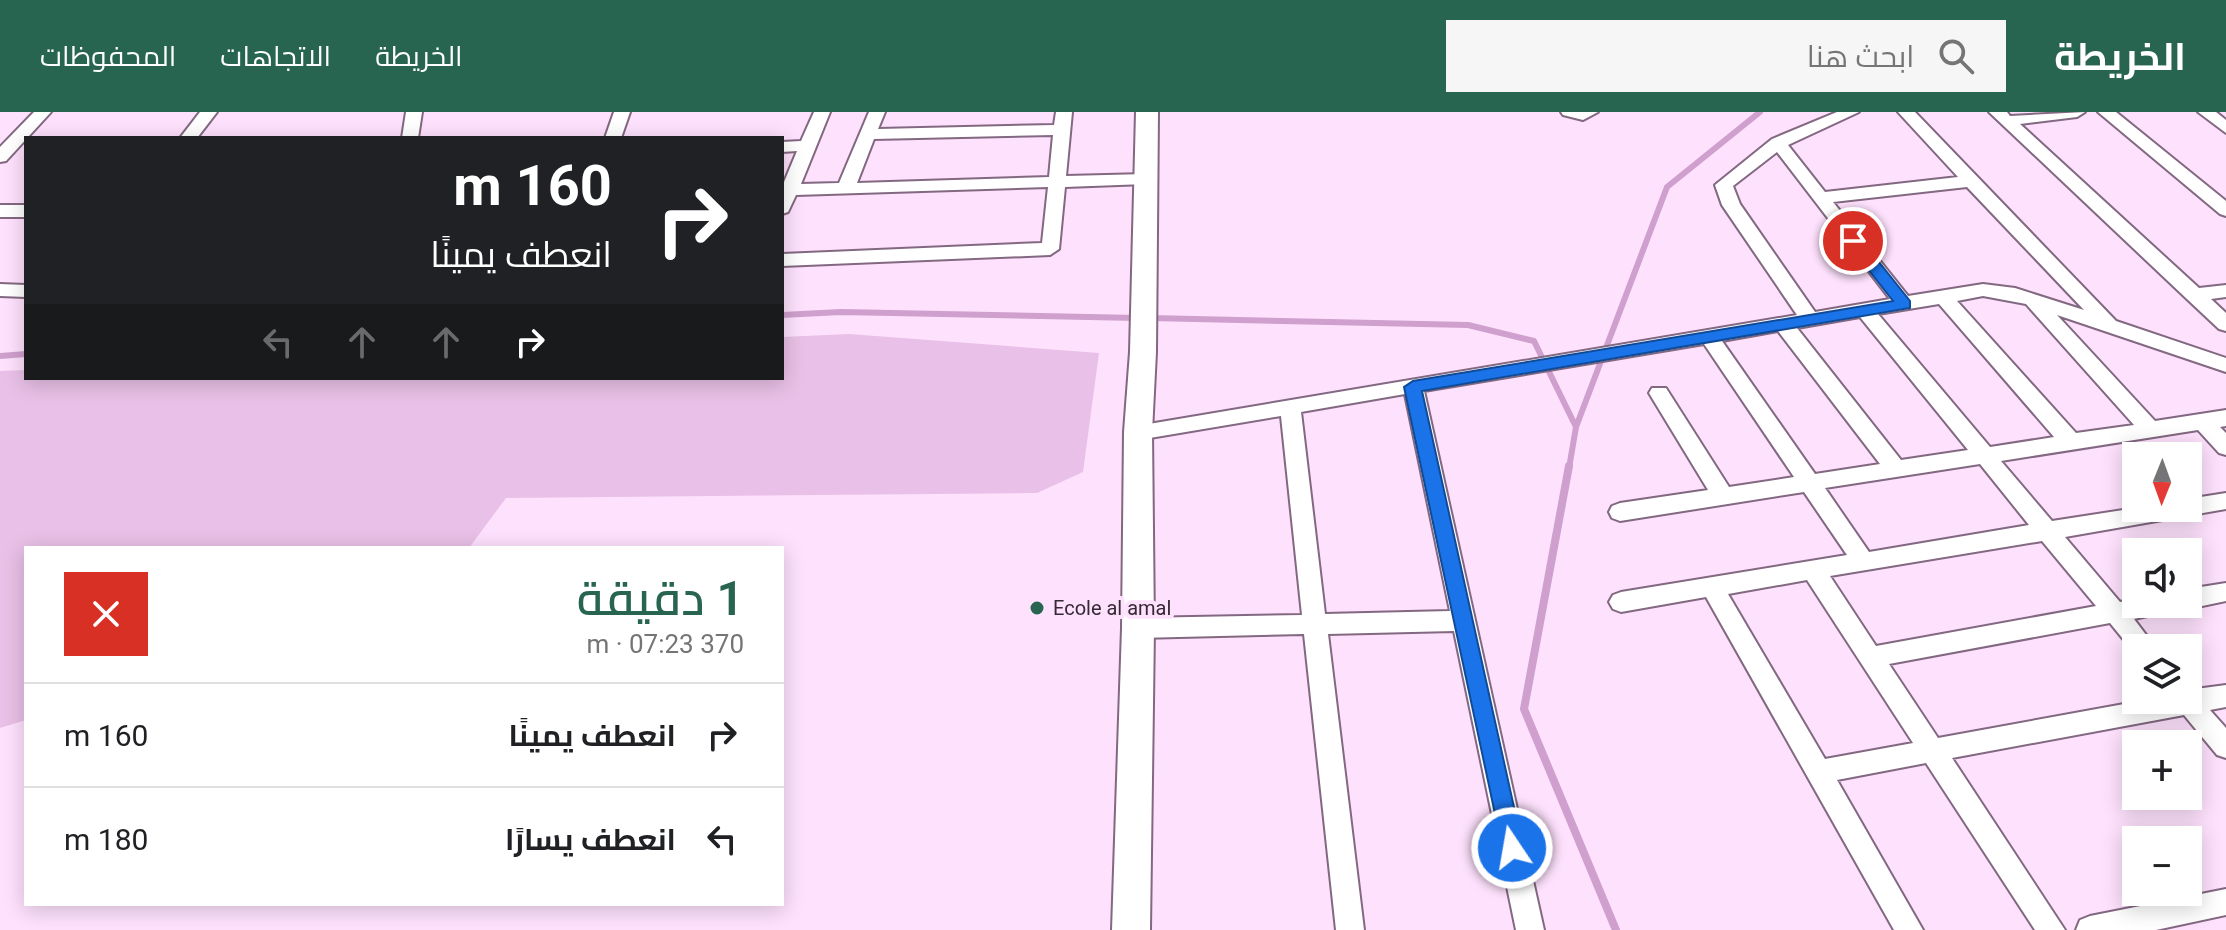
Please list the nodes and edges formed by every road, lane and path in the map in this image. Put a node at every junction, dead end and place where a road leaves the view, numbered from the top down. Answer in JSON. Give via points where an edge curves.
{"nodes":[{"id":1,"x":43,"y":112,"type":"edge"},
{"id":2,"x":209,"y":112,"type":"edge"},
{"id":3,"x":414,"y":112,"type":"edge"},
{"id":4,"x":622,"y":112,"type":"edge"},
{"id":5,"x":822,"y":112,"type":"edge"},
{"id":6,"x":877,"y":112,"type":"edge"},
{"id":7,"x":1147,"y":112,"type":"edge"},
{"id":8,"x":1569,"y":112,"type":"edge"},
{"id":9,"x":1590,"y":112,"type":"edge"},
{"id":10,"x":1851,"y":112,"type":"edge"},
{"id":11,"x":1906,"y":112,"type":"edge"},
{"id":12,"x":2077,"y":112,"type":"edge"},
{"id":13,"x":2106,"y":112,"type":"edge"},
{"id":14,"x":2206,"y":112,"type":"edge"},
{"id":15,"x":2001,"y":116,"type":"edge"},
{"id":16,"x":1063,"y":121,"type":"edge"},
{"id":17,"x":2226,"y":128,"type":"edge"},
{"id":18,"x":868,"y":134,"type":"junction"},
{"id":19,"x":190,"y":136,"type":"edge"},
{"id":20,"x":410,"y":136,"type":"edge"},
{"id":21,"x":614,"y":136,"type":"edge"},
{"id":22,"x":1778,"y":143,"type":"junction"},
{"id":23,"x":808,"y":146,"type":"junction"},
{"id":24,"x":784,"y":147,"type":"edge"},
{"id":25,"x":24,"y":152,"type":"edge"},
{"id":26,"x":2,"y":154,"type":"edge"},
{"id":27,"x":1146,"y":179,"type":"junction"},
{"id":28,"x":1971,"y":181,"type":"junction"},
{"id":29,"x":1057,"y":182,"type":"junction"},
{"id":30,"x":846,"y":188,"type":"junction"},
{"id":31,"x":790,"y":190,"type":"junction"},
{"id":32,"x":1820,"y":198,"type":"junction"},
{"id":33,"x":784,"y":204,"type":"edge"},
{"id":34,"x":2226,"y":210,"type":"edge"},
{"id":35,"x":0,"y":211,"type":"edge"},
{"id":36,"x":24,"y":211,"type":"edge"},
{"id":37,"x":784,"y":260,"type":"edge"},
{"id":38,"x":0,"y":290,"type":"edge"},
{"id":39,"x":24,"y":291,"type":"edge"},
{"id":40,"x":2226,"y":291,"type":"edge"},
{"id":41,"x":2194,"y":295,"type":"junction"},
{"id":42,"x":1944,"y":298,"type":"junction"},
{"id":43,"x":2031,"y":299,"type":"junction"},
{"id":44,"x":1904,"y":304,"type":"junction"},
{"id":45,"x":1865,"y":311,"type":"junction"},
{"id":46,"x":1811,"y":320,"type":"junction"},
{"id":47,"x":1783,"y":324,"type":"junction"},
{"id":48,"x":2226,"y":324,"type":"edge"},
{"id":49,"x":2111,"y":327,"type":"junction"},
{"id":50,"x":1709,"y":336,"type":"junction"},
{"id":51,"x":2226,"y":365,"type":"edge"},
{"id":52,"x":1413,"y":387,"type":"junction"},
{"id":53,"x":1659,"y":393,"type":"dead end"},
{"id":54,"x":1290,"y":408,"type":"junction"},
{"id":55,"x":2226,"y":418,"type":"edge"},
{"id":56,"x":2203,"y":422,"type":"junction"},
{"id":57,"x":2151,"y":430,"type":"junction"},
{"id":58,"x":1138,"y":432,"type":"junction"},
{"id":59,"x":2071,"y":442,"type":"junction"},
{"id":60,"x":2226,"y":447,"type":"edge"},
{"id":61,"x":1985,"y":456,"type":"junction"},
{"id":62,"x":1896,"y":469,"type":"junction"},
{"id":63,"x":1809,"y":483,"type":"junction"},
{"id":64,"x":1723,"y":496,"type":"junction"},
{"id":65,"x":2226,"y":501,"type":"edge"},
{"id":66,"x":2202,"y":505,"type":"edge"},
{"id":67,"x":1620,"y":512,"type":"dead end"},
{"id":68,"x":2122,"y":519,"type":"edge"},
{"id":69,"x":2047,"y":531,"type":"junction"},
{"id":70,"x":1863,"y":561,"type":"junction"},
{"id":71,"x":1813,"y":570,"type":"junction"},
{"id":72,"x":1712,"y":586,"type":"junction"},
{"id":73,"x":2226,"y":592,"type":"edge"},
{"id":74,"x":2202,"y":596,"type":"edge"},
{"id":75,"x":1621,"y":602,"type":"dead end"},
{"id":76,"x":2122,"y":612,"type":"edge"},
{"id":77,"x":2115,"y":613,"type":"junction"},
{"id":78,"x":1464,"y":621,"type":"junction"},
{"id":79,"x":1315,"y":625,"type":"junction"},
{"id":80,"x":1138,"y":628,"type":"junction"},
{"id":81,"x":2132,"y":634,"type":"edge"},
{"id":82,"x":1871,"y":657,"type":"junction"},
{"id":83,"x":2226,"y":696,"type":"edge"},
{"id":84,"x":2202,"y":699,"type":"edge"},
{"id":85,"x":2122,"y":714,"type":"edge"},
{"id":86,"x":2199,"y":714,"type":"edge"},
{"id":87,"x":2226,"y":747,"type":"edge"},
{"id":88,"x":1933,"y":750,"type":"junction"},
{"id":89,"x":1818,"y":772,"type":"junction"},
{"id":90,"x":2226,"y":902,"type":"edge"},
{"id":91,"x":1131,"y":930,"type":"edge"},
{"id":92,"x":1350,"y":930,"type":"edge"},
{"id":93,"x":1530,"y":930,"type":"edge"},
{"id":94,"x":1909,"y":930,"type":"edge"},
{"id":95,"x":2051,"y":930,"type":"edge"},
{"id":96,"x":2090,"y":930,"type":"edge"}],
"edges":[{"from":1,"to":26,"type":"street"},
{"from":2,"to":19,"type":"street"},
{"from":3,"to":20,"type":"street"},
{"from":4,"to":21,"type":"street"},
{"from":5,"to":23,"type":"street"},
{"from":6,"to":18,"type":"street"},
{"from":7,"to":27,"type":"street"},
{"from":8,"to":9,"type":"street"},
{"from":10,"to":22,"type":"street"},
{"from":11,"to":28,"type":"street"},
{"from":12,"to":15,"type":"street"},
{"from":13,"to":34,"type":"street"},
{"from":14,"to":17,"type":"street"},
{"from":15,"to":41,"type":"street"},
{"from":16,"to":18,"type":"street"},
{"from":16,"to":29,"type":"street"},
{"from":18,"to":30,"type":"street"},
{"from":22,"to":32,"type":"street"},
{"from":22,"to":46,"type":"street","via":[[1724,185],[1724,193]]},
{"from":23,"to":24,"type":"street"},
{"from":23,"to":31,"type":"street"},
{"from":25,"to":26,"type":"street"},
{"from":27,"to":29,"type":"street"},
{"from":27,"to":58,"type":"street"},
{"from":28,"to":32,"type":"street"},
{"from":28,"to":49,"type":"street"},
{"from":29,"to":30,"type":"street"},
{"from":29,"to":37,"type":"street","via":[[1050,249]]},
{"from":30,"to":31,"type":"street"},
{"from":31,"to":33,"type":"street"},
{"from":32,"to":44,"type":"street"},
{"from":35,"to":36,"type":"street"},
{"from":38,"to":39,"type":"street"},
{"from":40,"to":41,"type":"street"},
{"from":41,"to":48,"type":"street"},
{"from":42,"to":43,"type":"street","via":[[2002,290]]},
{"from":42,"to":44,"type":"street"},
{"from":42,"to":59,"type":"street"},
{"from":43,"to":49,"type":"street"},
{"from":43,"to":57,"type":"street"},
{"from":44,"to":45,"type":"street"},
{"from":45,"to":46,"type":"street"},
{"from":45,"to":61,"type":"street"},
{"from":46,"to":47,"type":"street"},
{"from":47,"to":50,"type":"street"},
{"from":47,"to":62,"type":"street"},
{"from":49,"to":51,"type":"street"},
{"from":50,"to":52,"type":"street"},
{"from":50,"to":63,"type":"street"},
{"from":52,"to":54,"type":"street"},
{"from":52,"to":78,"type":"street"},
{"from":53,"to":64,"type":"street"},
{"from":54,"to":58,"type":"street"},
{"from":54,"to":79,"type":"street"},
{"from":55,"to":56,"type":"street"},
{"from":56,"to":57,"type":"street"},
{"from":56,"to":60,"type":"street"},
{"from":57,"to":59,"type":"street"},
{"from":58,"to":80,"type":"street"},
{"from":59,"to":61,"type":"street"},
{"from":61,"to":62,"type":"street"},
{"from":61,"to":69,"type":"street"},
{"from":62,"to":63,"type":"street"},
{"from":63,"to":64,"type":"street"},
{"from":63,"to":70,"type":"street"},
{"from":64,"to":67,"type":"street"},
{"from":65,"to":66,"type":"street"},
{"from":68,"to":69,"type":"street"},
{"from":69,"to":70,"type":"street"},
{"from":69,"to":77,"type":"street"},
{"from":70,"to":71,"type":"street"},
{"from":71,"to":72,"type":"street"},
{"from":71,"to":82,"type":"street"},
{"from":72,"to":75,"type":"street"},
{"from":72,"to":89,"type":"street"},
{"from":73,"to":74,"type":"street"},
{"from":76,"to":77,"type":"street"},
{"from":77,"to":81,"type":"street"},
{"from":77,"to":82,"type":"street"},
{"from":78,"to":79,"type":"street"},
{"from":78,"to":93,"type":"street"},
{"from":79,"to":80,"type":"street"},
{"from":79,"to":92,"type":"street"},
{"from":80,"to":91,"type":"street"},
{"from":82,"to":88,"type":"street"},
{"from":83,"to":84,"type":"street"},
{"from":85,"to":88,"type":"street"},
{"from":86,"to":87,"type":"street"},
{"from":88,"to":89,"type":"street"},
{"from":88,"to":95,"type":"street"},
{"from":89,"to":94,"type":"street"},
{"from":90,"to":96,"type":"street"}]}
